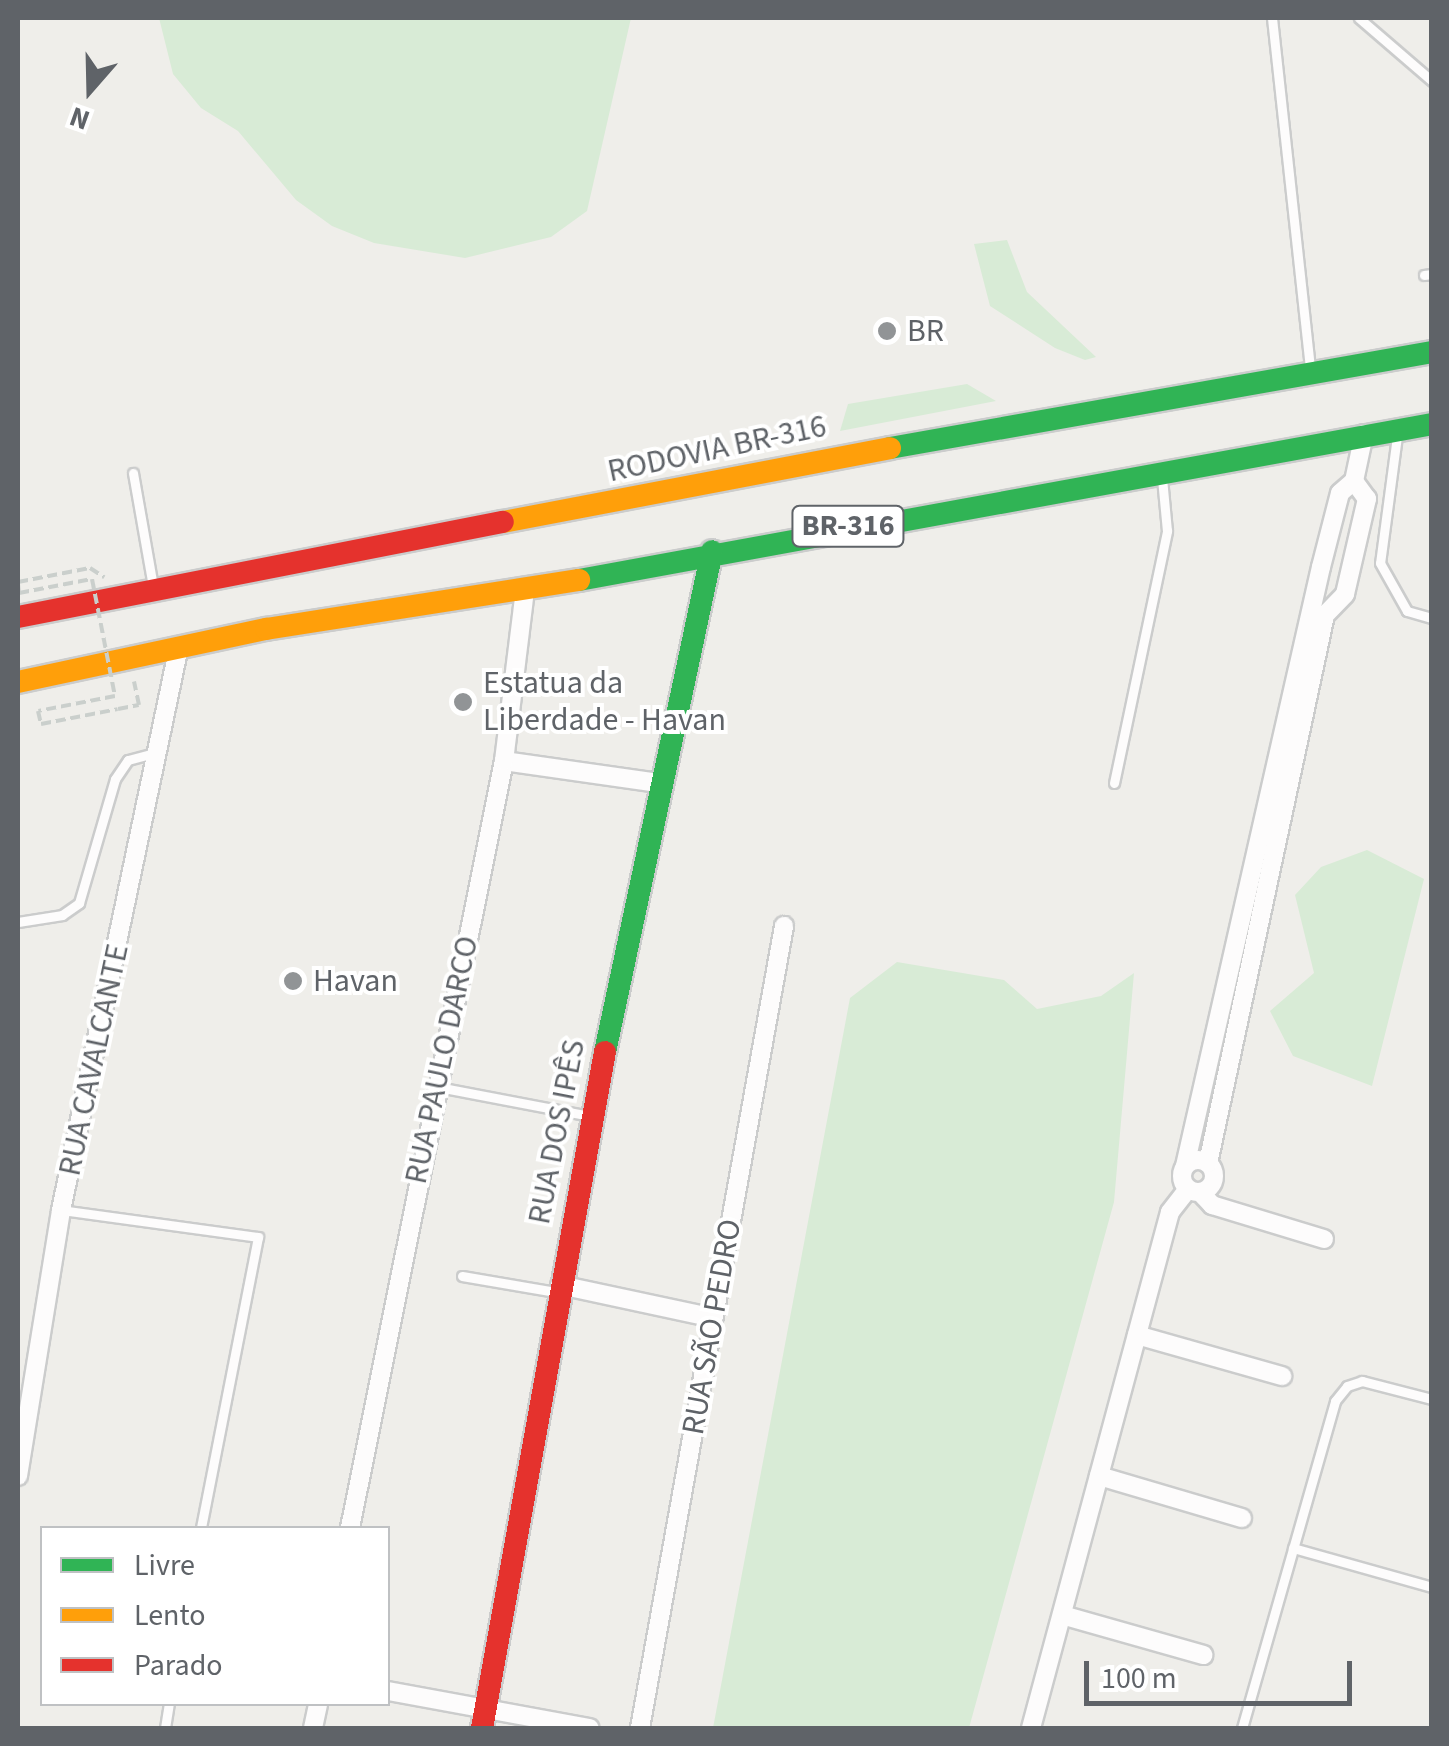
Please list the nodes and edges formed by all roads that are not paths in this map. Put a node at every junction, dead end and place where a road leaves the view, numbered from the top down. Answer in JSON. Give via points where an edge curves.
{"nodes":[{"id":1,"x":1272,"y":18,"type":"edge"},
{"id":2,"x":1360,"y":18,"type":"edge"},
{"id":3,"x":1432,"y":82,"type":"edge"},
{"id":4,"x":1432,"y":352,"type":"edge"},
{"id":5,"x":1310,"y":375,"type":"junction"},
{"id":6,"x":1432,"y":424,"type":"edge"},
{"id":7,"x":1398,"y":429,"type":"junction"},
{"id":8,"x":1364,"y":434,"type":"junction"},
{"id":9,"x":1161,"y":470,"type":"junction"},
{"id":10,"x":133,"y":473,"type":"dead end"},
{"id":11,"x":1354,"y":480,"type":"junction"},
{"id":12,"x":1331,"y":528,"type":"junction"},
{"id":13,"x":1359,"y":535,"type":"junction"},
{"id":14,"x":712,"y":550,"type":"junction"},
{"id":15,"x":154,"y":589,"type":"junction"},
{"id":16,"x":525,"y":589,"type":"junction"},
{"id":17,"x":1318,"y":613,"type":"junction"},
{"id":18,"x":18,"y":617,"type":"edge"},
{"id":19,"x":1432,"y":618,"type":"edge"},
{"id":20,"x":179,"y":646,"type":"junction"},
{"id":21,"x":18,"y":682,"type":"edge"},
{"id":22,"x":161,"y":752,"type":"junction"},
{"id":23,"x":504,"y":761,"type":"junction"},
{"id":24,"x":658,"y":783,"type":"junction"},
{"id":25,"x":1114,"y":783,"type":"dead end"},
{"id":26,"x":18,"y":922,"type":"edge"},
{"id":27,"x":784,"y":926,"type":"dead end"},
{"id":28,"x":436,"y":1087,"type":"junction"},
{"id":29,"x":593,"y":1117,"type":"junction"},
{"id":30,"x":1208,"y":1163,"type":"junction"},
{"id":31,"x":1185,"y":1166,"type":"junction"},
{"id":32,"x":1194,"y":1191,"type":"junction"},
{"id":33,"x":62,"y":1210,"type":"junction"},
{"id":34,"x":1324,"y":1239,"type":"dead end"},
{"id":35,"x":462,"y":1276,"type":"dead end"},
{"id":36,"x":559,"y":1288,"type":"junction"},
{"id":37,"x":714,"y":1318,"type":"junction"},
{"id":38,"x":1137,"y":1334,"type":"junction"},
{"id":39,"x":1282,"y":1376,"type":"dead end"},
{"id":40,"x":1432,"y":1400,"type":"edge"},
{"id":41,"x":18,"y":1476,"type":"edge"},
{"id":42,"x":1099,"y":1476,"type":"junction"},
{"id":43,"x":1242,"y":1518,"type":"dead end"},
{"id":44,"x":201,"y":1526,"type":"edge"},
{"id":45,"x":350,"y":1526,"type":"edge"},
{"id":46,"x":1293,"y":1548,"type":"junction"},
{"id":47,"x":1432,"y":1587,"type":"edge"},
{"id":48,"x":1062,"y":1615,"type":"junction"},
{"id":49,"x":1203,"y":1655,"type":"dead end"},
{"id":50,"x":390,"y":1692,"type":"edge"},
{"id":51,"x":484,"y":1720,"type":"edge"},
{"id":52,"x":590,"y":1728,"type":"edge"},
{"id":53,"x":640,"y":1728,"type":"edge"},
{"id":54,"x":1032,"y":1728,"type":"edge"},
{"id":55,"x":1242,"y":1728,"type":"edge"}],
"edges":[{"from":1,"to":5,"type":"lane"},
{"from":2,"to":3,"type":"lane"},
{"from":4,"to":5,"type":"main road","name":"RODOVIA BR-316","number":"BR-316"},
{"from":5,"to":15,"type":"main road","name":"RODOVIA BR-316","number":"BR-316","via":[[814,461]]},
{"from":6,"to":7,"type":"main road","number":"BR-316"},
{"from":7,"to":8,"type":"main road","number":"BR-316"},
{"from":7,"to":19,"type":"lane","via":[[1380,563],[1407,611]]},
{"from":8,"to":9,"type":"main road","number":"BR-316"},
{"from":8,"to":11,"type":"street"},
{"from":9,"to":14,"type":"main road","number":"BR-316"},
{"from":9,"to":25,"type":"lane","via":[[1167,531]]},
{"from":10,"to":15,"type":"lane"},
{"from":11,"to":12,"type":"street","via":[[1340,493]]},
{"from":11,"to":13,"type":"street","via":[[1367,499]]},
{"from":12,"to":13,"type":"street"},
{"from":12,"to":17,"type":"street"},
{"from":13,"to":17,"type":"street","via":[[1345,594]]},
{"from":14,"to":16,"type":"main road","number":"BR-316"},
{"from":14,"to":24,"type":"main road","name":"RUA DOS IPÊS"},
{"from":15,"to":18,"type":"main road","name":"RODOVIA BR-316","number":"BR-316"},
{"from":16,"to":20,"type":"main road","number":"BR-316"},
{"from":16,"to":23,"type":"street","name":"RUA PAULO DARCO"},
{"from":17,"to":30,"type":"street"},
{"from":17,"to":31,"type":"street"},
{"from":20,"to":21,"type":"main road","number":"BR-316"},
{"from":20,"to":22,"type":"street","name":"RUA CAVALCANTE"},
{"from":22,"to":26,"type":"lane","via":[[128,760],[115,779],[79,903],[62,915]]},
{"from":22,"to":33,"type":"street","name":"RUA CAVALCANTE"},
{"from":23,"to":24,"type":"street"},
{"from":23,"to":28,"type":"street","name":"RUA PAULO DARCO"},
{"from":24,"to":29,"type":"main road","name":"RUA DOS IPÊS"},
{"from":27,"to":37,"type":"street","name":"RUA SÃO PEDRO"},
{"from":28,"to":29,"type":"lane"},
{"from":28,"to":45,"type":"street","name":"RUA PAULO DARCO"},
{"from":29,"to":36,"type":"main road","name":"RUA DOS IPÊS"},
{"from":30,"to":31,"type":"street"},
{"from":30,"to":32,"type":"street","via":[[1214,1180]]},
{"from":31,"to":32,"type":"street"},
{"from":32,"to":34,"type":"street","via":[[1212,1205]]},
{"from":32,"to":38,"type":"street","via":[[1170,1212]]},
{"from":33,"to":41,"type":"street","name":"RUA CAVALCANTE"},
{"from":33,"to":44,"type":"lane","via":[[258,1237]]},
{"from":35,"to":36,"type":"lane"},
{"from":36,"to":37,"type":"street"},
{"from":36,"to":51,"type":"main road","name":"RUA DOS IPÊS"},
{"from":37,"to":53,"type":"street","name":"RUA SÃO PEDRO"},
{"from":38,"to":39,"type":"street"},
{"from":38,"to":42,"type":"street"},
{"from":40,"to":46,"type":"lane","via":[[1362,1380],[1346,1386],[1335,1401]]},
{"from":42,"to":43,"type":"street"},
{"from":42,"to":48,"type":"street"},
{"from":46,"to":47,"type":"lane"},
{"from":46,"to":55,"type":"lane"},
{"from":48,"to":49,"type":"street"},
{"from":48,"to":54,"type":"street"},
{"from":50,"to":51,"type":"street"},
{"from":51,"to":52,"type":"street"}]}
